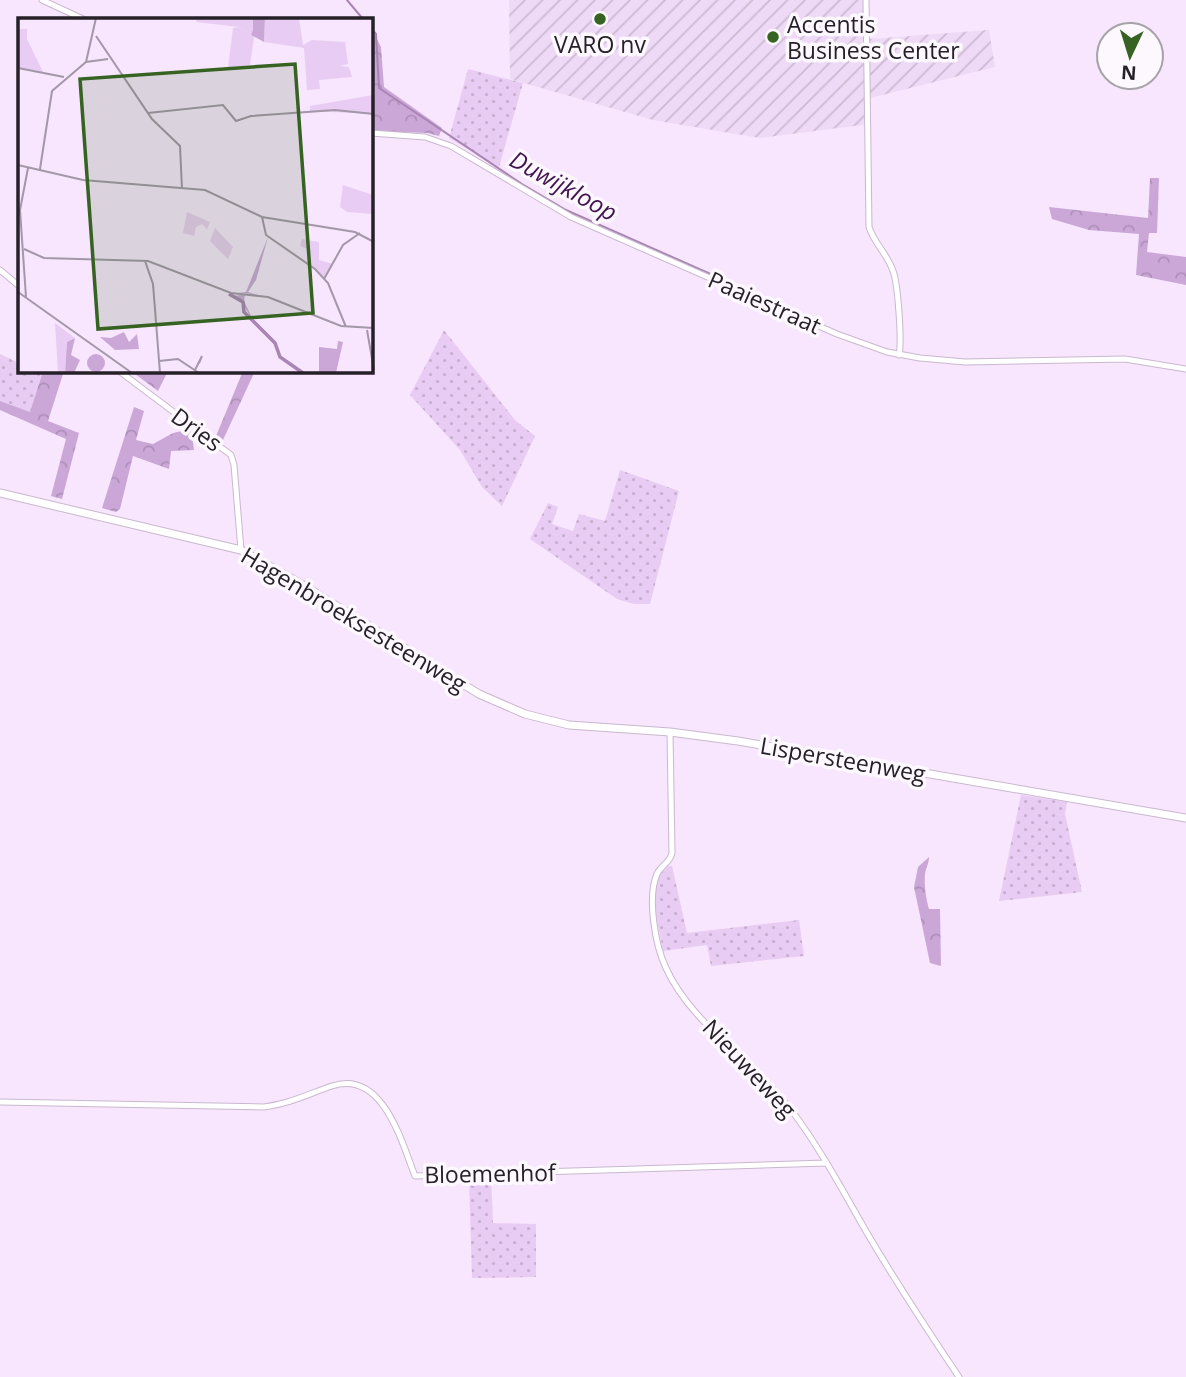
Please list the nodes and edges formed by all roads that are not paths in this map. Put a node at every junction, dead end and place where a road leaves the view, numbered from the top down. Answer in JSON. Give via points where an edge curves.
{"nodes":[{"id":1,"x":42,"y":0,"type":"edge"},
{"id":2,"x":866,"y":0,"type":"edge"},
{"id":3,"x":81,"y":18,"type":"edge"},
{"id":4,"x":373,"y":134,"type":"edge"},
{"id":5,"x":0,"y":270,"type":"edge"},
{"id":6,"x":18,"y":285,"type":"edge"},
{"id":7,"x":900,"y":355,"type":"junction"},
{"id":8,"x":1186,"y":369,"type":"edge"},
{"id":9,"x":122,"y":373,"type":"edge"},
{"id":10,"x":0,"y":493,"type":"edge"},
{"id":11,"x":241,"y":550,"type":"junction"},
{"id":12,"x":501,"y":704,"type":"joint"},
{"id":13,"x":670,"y":732,"type":"junction"},
{"id":14,"x":1186,"y":818,"type":"edge"},
{"id":15,"x":0,"y":1102,"type":"edge"},
{"id":16,"x":826,"y":1163,"type":"junction"},
{"id":17,"x":959,"y":1377,"type":"edge"}],
"edges":[{"from":1,"to":3,"type":"street"},
{"from":2,"to":7,"type":"street","via":[[869,227],[893,270]]},
{"from":4,"to":7,"type":"street","name":"Paaiestraat","via":[[418,136],[451,146],[571,217],[853,341]]},
{"from":5,"to":6,"type":"street"},
{"from":7,"to":8,"type":"street","name":"Paaiestraat","via":[[965,362],[1125,359]]},
{"from":9,"to":11,"type":"street","name":"Dries","via":[[231,455]]},
{"from":10,"to":11,"type":"street","name":"Hagenbroeksesteenweg"},
{"from":11,"to":12,"type":"street","name":"Hagenbroeksesteenweg"},
{"from":12,"to":13,"type":"street","name":"Lispersteenweg","via":[[569,725]]},
{"from":13,"to":14,"type":"street","name":"Lispersteenweg"},
{"from":13,"to":16,"type":"street","name":"Nieuweweg","via":[[672,853],[653,886],[658,944],[666,968],[706,1022],[783,1099]]},
{"from":15,"to":16,"type":"street","name":"Bloemenhof","via":[[264,1107],[349,1084],[382,1101],[415,1177]]},
{"from":16,"to":17,"type":"street","name":"Nieuweweg"}]}
